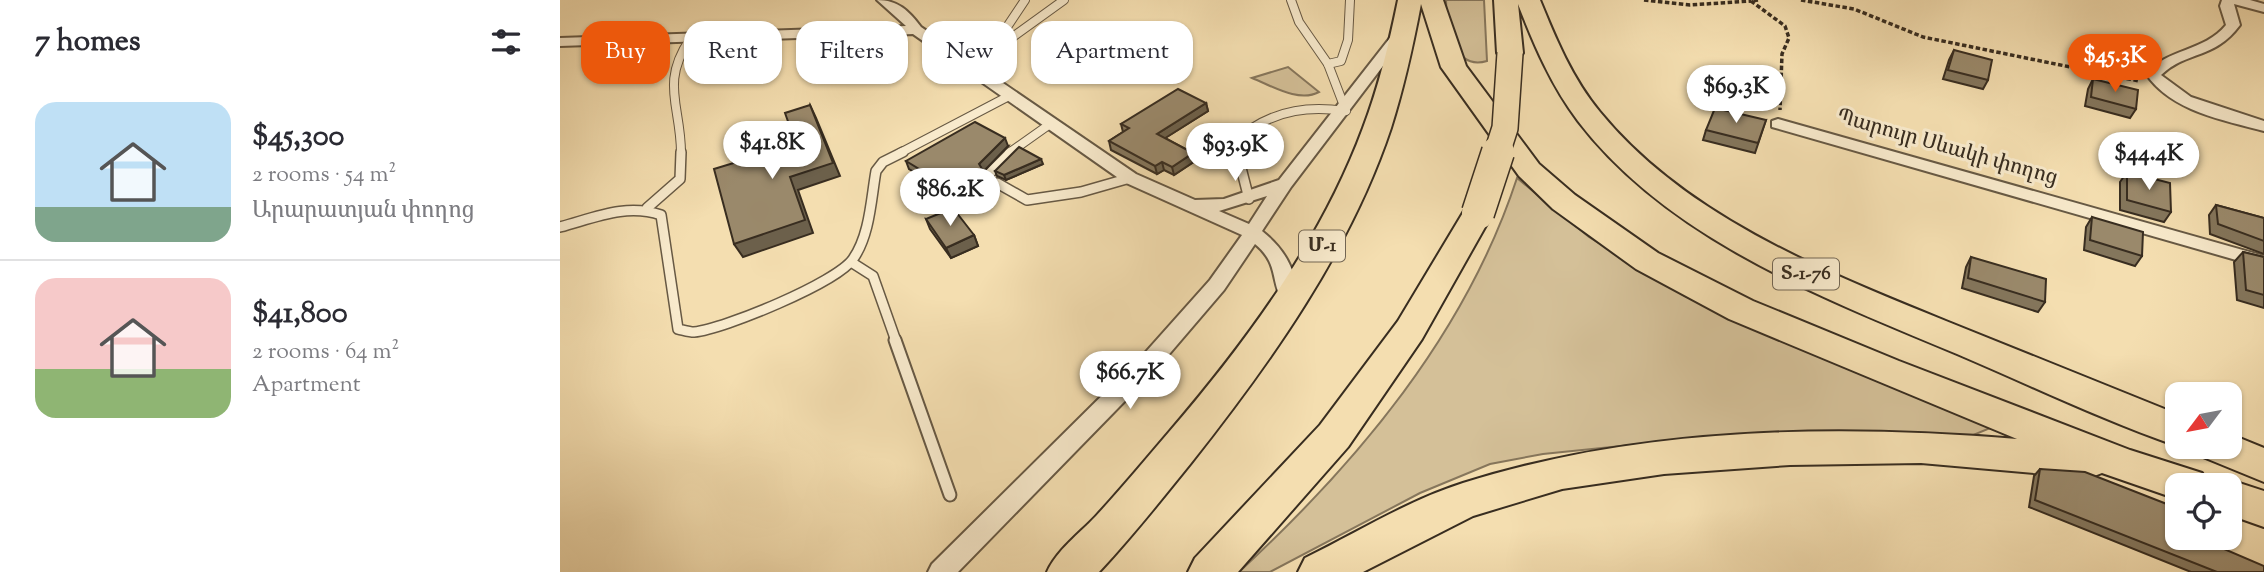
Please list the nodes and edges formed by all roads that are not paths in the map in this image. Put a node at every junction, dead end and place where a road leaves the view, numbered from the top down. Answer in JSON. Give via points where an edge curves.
{"nodes":[{"id":1,"x":884,"y":0,"type":"edge"},
{"id":2,"x":1025,"y":0,"type":"edge"},
{"id":3,"x":1064,"y":0,"type":"edge"},
{"id":4,"x":1291,"y":0,"type":"edge"},
{"id":5,"x":1350,"y":0,"type":"edge"},
{"id":6,"x":1506,"y":0,"type":"edge"},
{"id":7,"x":1528,"y":0,"type":"edge"},
{"id":8,"x":2229,"y":0,"type":"edge"},
{"id":9,"x":2235,"y":0,"type":"edge"},
{"id":10,"x":1416,"y":8,"type":"edge"},
{"id":11,"x":2264,"y":8,"type":"edge"},
{"id":12,"x":1011,"y":21,"type":"edge"},
{"id":13,"x":916,"y":30,"type":"junction"},
{"id":14,"x":922,"y":34,"type":"edge"},
{"id":15,"x":1017,"y":34,"type":"edge"},
{"id":16,"x":782,"y":35,"type":"edge"},
{"id":17,"x":684,"y":39,"type":"edge"},
{"id":18,"x":560,"y":42,"type":"edge"},
{"id":19,"x":684,"y":47,"type":"edge"},
{"id":20,"x":1328,"y":64,"type":"junction"},
{"id":21,"x":993,"y":84,"type":"edge"},
{"id":22,"x":1009,"y":96,"type":"junction"},
{"id":23,"x":1346,"y":111,"type":"junction"},
{"id":24,"x":1050,"y":124,"type":"junction"},
{"id":25,"x":1779,"y":124,"type":"road end"},
{"id":26,"x":2264,"y":126,"type":"edge"},
{"id":27,"x":1248,"y":130,"type":"dead end"},
{"id":28,"x":1236,"y":140,"type":"dead end"},
{"id":29,"x":989,"y":174,"type":"edge"},
{"id":30,"x":1130,"y":178,"type":"junction"},
{"id":31,"x":997,"y":183,"type":"dead end"},
{"id":32,"x":1284,"y":184,"type":"junction"},
{"id":33,"x":1249,"y":199,"type":"junction"},
{"id":34,"x":1190,"y":205,"type":"junction"},
{"id":35,"x":646,"y":208,"type":"junction"},
{"id":36,"x":560,"y":227,"type":"edge"},
{"id":37,"x":1252,"y":232,"type":"junction"},
{"id":38,"x":851,"y":262,"type":"junction"},
{"id":39,"x":2264,"y":262,"type":"edge"},
{"id":40,"x":1290,"y":298,"type":"junction"},
{"id":41,"x":2165,"y":425,"type":"edge"},
{"id":42,"x":2242,"y":457,"type":"edge"},
{"id":43,"x":2123,"y":464,"type":"junction"},
{"id":44,"x":2264,"y":466,"type":"edge"},
{"id":45,"x":2165,"y":477,"type":"edge"},
{"id":46,"x":950,"y":495,"type":"dead end"},
{"id":47,"x":2242,"y":502,"type":"edge"},
{"id":48,"x":2264,"y":509,"type":"edge"},
{"id":49,"x":941,"y":572,"type":"edge"},
{"id":50,"x":1069,"y":572,"type":"edge"},
{"id":51,"x":1210,"y":572,"type":"edge"},
{"id":52,"x":1320,"y":572,"type":"edge"}],
"edges":[{"from":1,"to":13,"type":"street"},
{"from":2,"to":12,"type":"lane"},
{"from":3,"to":15,"type":"lane"},
{"from":4,"to":20,"type":"lane","via":[[1299,22]]},
{"from":5,"to":20,"type":"lane","via":[[1348,40],[1341,61]]},
{"from":6,"to":51,"type":"highway","bridge":true,"via":[[1510,53],[1505,128],[1478,213],[1410,330],[1334,436]]},
{"from":7,"to":41,"type":"highway","number":"Տ-1-76","via":[[1548,53],[1587,112],[1639,170],[1700,218],[1812,277]]},
{"from":8,"to":26,"type":"street","via":[[2233,25],[2222,42],[2164,62],[2153,74],[2157,84],[2195,104]]},
{"from":9,"to":11,"type":"street"},
{"from":10,"to":23,"type":"street"},
{"from":10,"to":40,"type":"highway","number":"Մ-1","via":[[1378,128],[1321,249]]},
{"from":10,"to":43,"type":"highway","number":"Տ-1-76","via":[[1529,170],[1606,234],[1647,261],[1741,310]]},
{"from":13,"to":14,"type":"street"},
{"from":13,"to":16,"type":"street"},
{"from":17,"to":18,"type":"street"},
{"from":19,"to":35,"type":"lane","via":[[671,76],[681,141],[680,179]]},
{"from":20,"to":23,"type":"lane"},
{"from":21,"to":22,"type":"street"},
{"from":22,"to":24,"type":"street"},
{"from":22,"to":38,"type":"lane","via":[[883,162],[876,171]]},
{"from":23,"to":27,"type":"lane","via":[[1300,108],[1268,116]]},
{"from":23,"to":32,"type":"street"},
{"from":24,"to":29,"type":"lane","via":[[1000,158]]},
{"from":24,"to":30,"type":"street"},
{"from":25,"to":39,"type":"street","name":"Պարույր Սևակի փողոց"},
{"from":28,"to":33,"type":"lane","via":[[1237,163]]},
{"from":30,"to":31,"type":"lane","via":[[1027,200]]},
{"from":30,"to":34,"type":"street"},
{"from":32,"to":33,"type":"street"},
{"from":32,"to":37,"type":"street"},
{"from":33,"to":34,"type":"street","via":[[1226,205]]},
{"from":34,"to":37,"type":"street"},
{"from":35,"to":36,"type":"lane"},
{"from":35,"to":38,"type":"lane","via":[[661,215],[678,329],[692,331],[803,293]]},
{"from":37,"to":40,"type":"street","via":[[1280,260]]},
{"from":37,"to":49,"type":"street","via":[[1216,285],[1163,345],[1057,459]]},
{"from":38,"to":46,"type":"lane","via":[[873,276]]},
{"from":40,"to":50,"type":"highway","number":"Մ-1","via":[[1200,425],[1096,547]]},
{"from":42,"to":44,"type":"highway"},
{"from":43,"to":45,"type":"highway","number":"Տ-1-76"},
{"from":43,"to":52,"type":"highway","via":[[1921,447],[1790,449],[1664,458],[1562,472],[1463,501]]},
{"from":47,"to":48,"type":"highway"}]}
